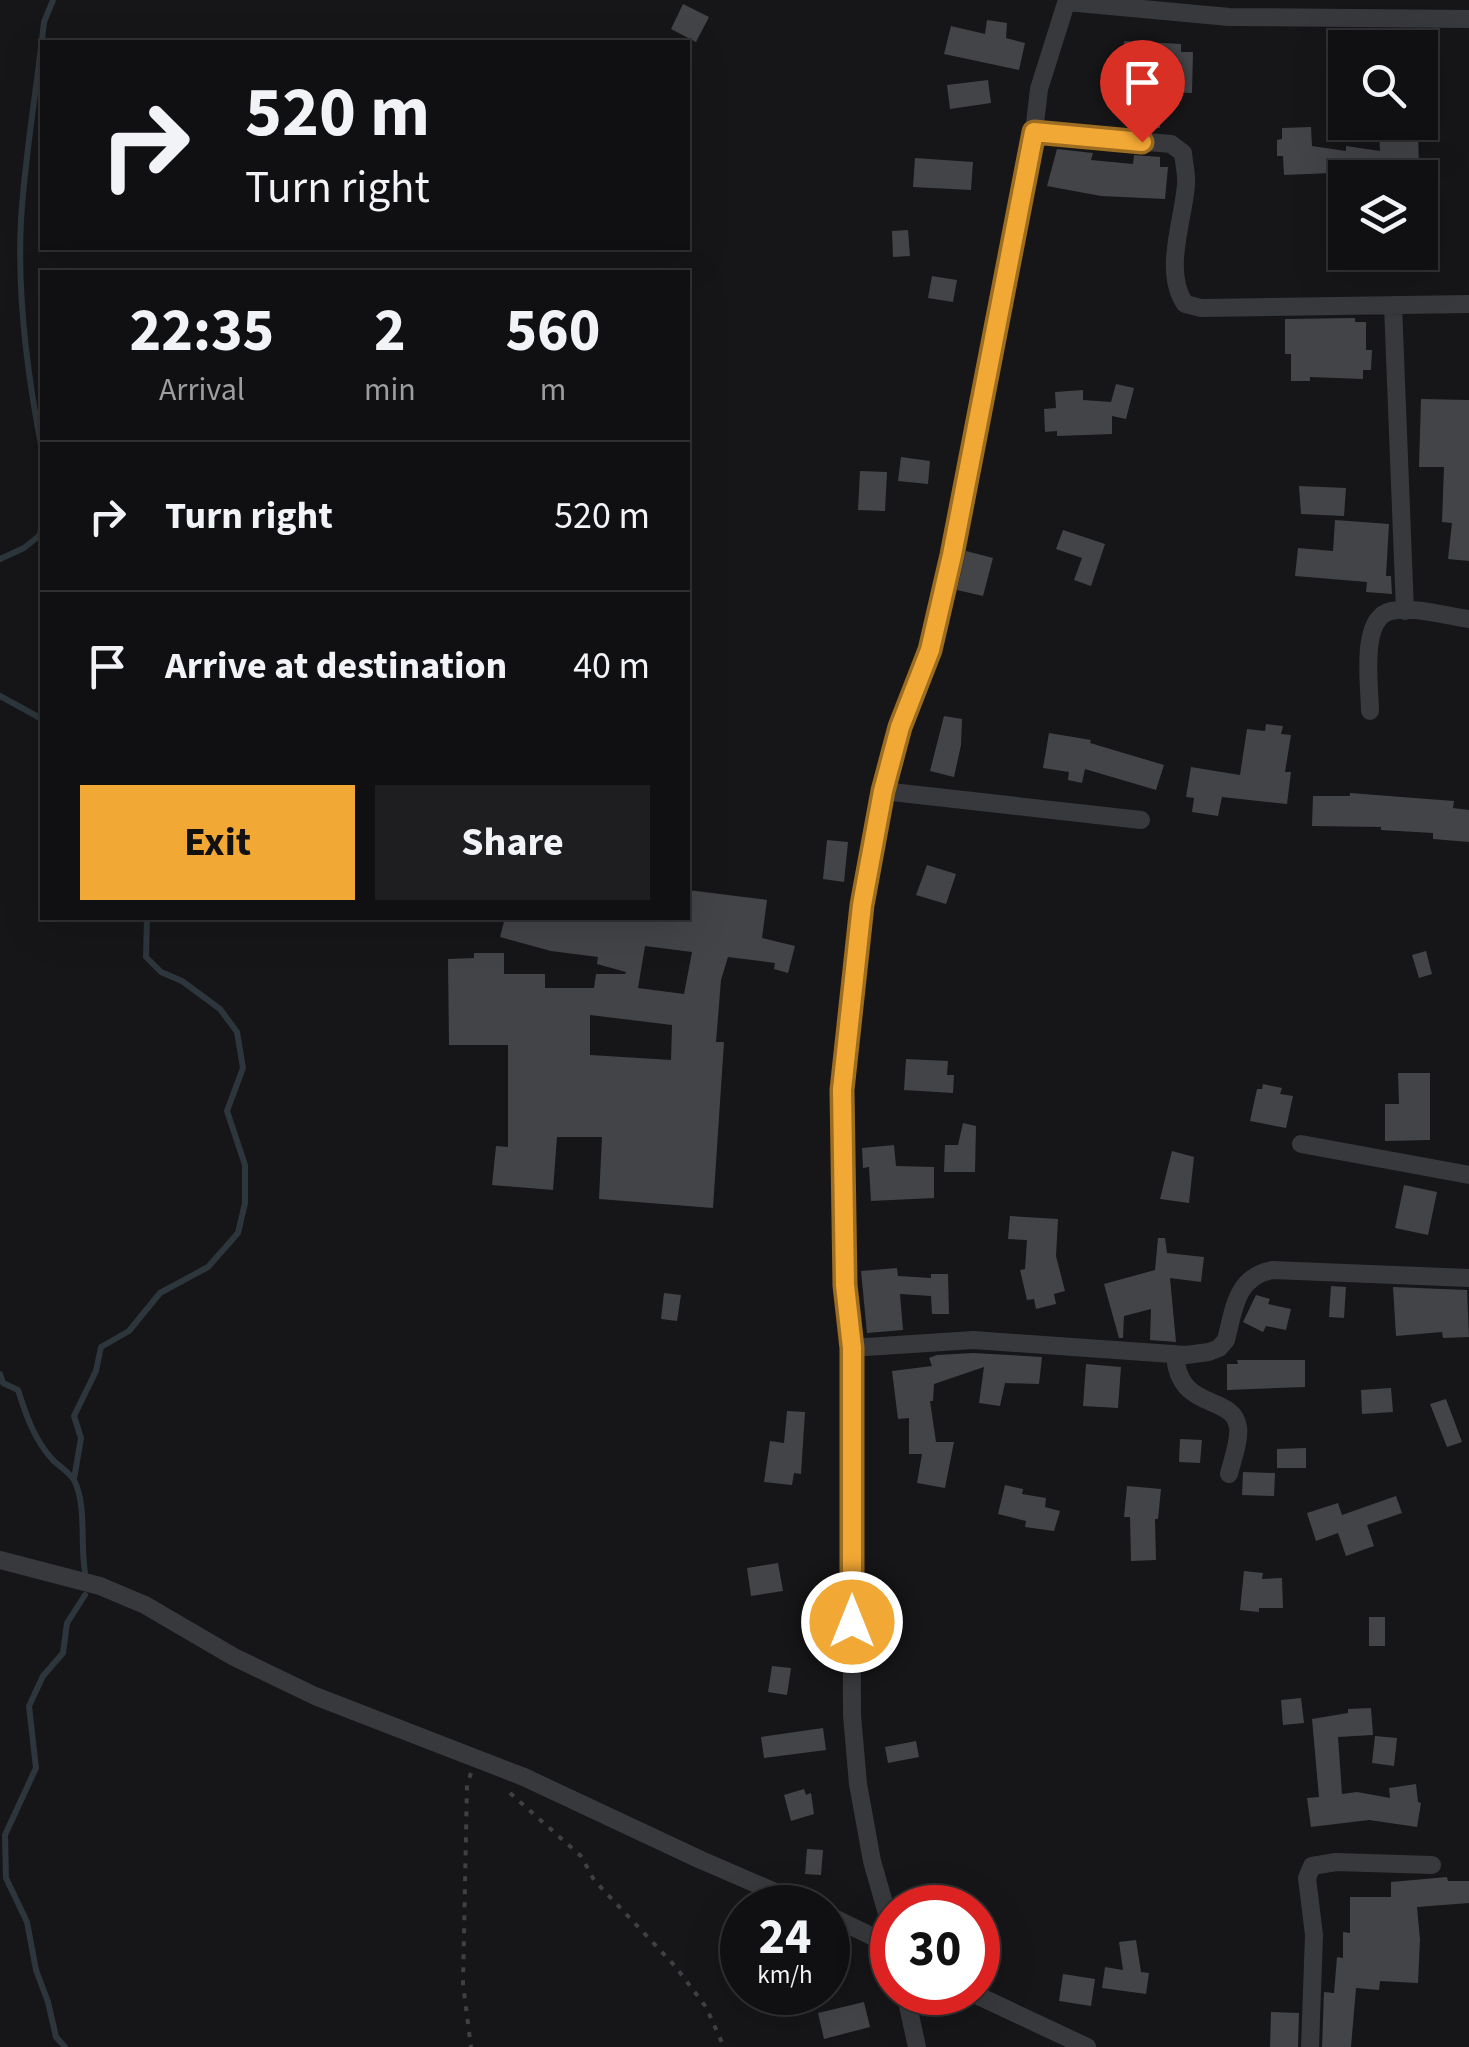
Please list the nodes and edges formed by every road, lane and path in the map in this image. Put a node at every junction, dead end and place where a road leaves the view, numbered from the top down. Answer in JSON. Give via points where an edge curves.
{"nodes":[{"id":1,"x":1067,"y":1,"type":"edge"},
{"id":2,"x":1469,"y":19,"type":"edge"},
{"id":3,"x":1034,"y":132,"type":"junction"},
{"id":4,"x":1469,"y":304,"type":"edge"},
{"id":5,"x":1393,"y":305,"type":"junction"},
{"id":6,"x":1406,"y":611,"type":"junction"},
{"id":7,"x":1469,"y":619,"type":"edge"},
{"id":8,"x":1370,"y":712,"type":"dead end"},
{"id":9,"x":883,"y":791,"type":"junction"},
{"id":10,"x":1141,"y":820,"type":"dead end"},
{"id":11,"x":1301,"y":1144,"type":"dead end"},
{"id":12,"x":1469,"y":1175,"type":"edge"},
{"id":13,"x":1469,"y":1278,"type":"edge"},
{"id":14,"x":852,"y":1348,"type":"junction"},
{"id":15,"x":1175,"y":1354,"type":"junction"},
{"id":16,"x":1229,"y":1474,"type":"dead end"},
{"id":17,"x":0,"y":1560,"type":"edge"},
{"id":18,"x":475,"y":1759,"type":"junction"},
{"id":19,"x":500,"y":1785,"type":"dead end"},
{"id":20,"x":1432,"y":1865,"type":"dead end"},
{"id":21,"x":759,"y":1885,"type":"edge"},
{"id":22,"x":879,"y":1885,"type":"edge"},
{"id":23,"x":1000,"y":2006,"type":"edge"},
{"id":24,"x":910,"y":2015,"type":"edge"},
{"id":25,"x":471,"y":2047,"type":"edge"},
{"id":26,"x":724,"y":2047,"type":"edge"},
{"id":27,"x":917,"y":2047,"type":"edge"},
{"id":28,"x":1087,"y":2047,"type":"edge"},
{"id":29,"x":1310,"y":2047,"type":"edge"}],
"edges":[{"from":1,"to":2,"type":"street","via":[[1229,17]]},
{"from":1,"to":3,"type":"street","via":[[1039,89]]},
{"from":3,"to":5,"type":"street","via":[[1172,144],[1183,153],[1187,180],[1176,256],[1185,304]]},
{"from":3,"to":9,"type":"street","via":[[948,574]]},
{"from":4,"to":5,"type":"street"},
{"from":5,"to":6,"type":"street"},
{"from":6,"to":7,"type":"street"},
{"from":6,"to":8,"type":"street","via":[[1388,612],[1374,625]]},
{"from":9,"to":10,"type":"street"},
{"from":9,"to":14,"type":"street","via":[[862,905],[842,1090]]},
{"from":11,"to":12,"type":"street"},
{"from":13,"to":15,"type":"street","via":[[1256,1274],[1246,1280],[1219,1348]]},
{"from":14,"to":15,"type":"street","via":[[973,1340]]},
{"from":14,"to":22,"type":"street","via":[[852,1715]]},
{"from":15,"to":16,"type":"street","via":[[1183,1385],[1232,1414],[1238,1427]]},
{"from":17,"to":18,"type":"street","via":[[145,1604],[314,1696]]},
{"from":18,"to":21,"type":"street"},
{"from":18,"to":25,"type":"path","via":[[467,1786],[463,1984]]},
{"from":19,"to":26,"type":"path","via":[[580,1856],[594,1880],[675,1966]]},
{"from":20,"to":29,"type":"street","via":[[1312,1866]]},
{"from":23,"to":28,"type":"street"},
{"from":24,"to":27,"type":"street"}]}
